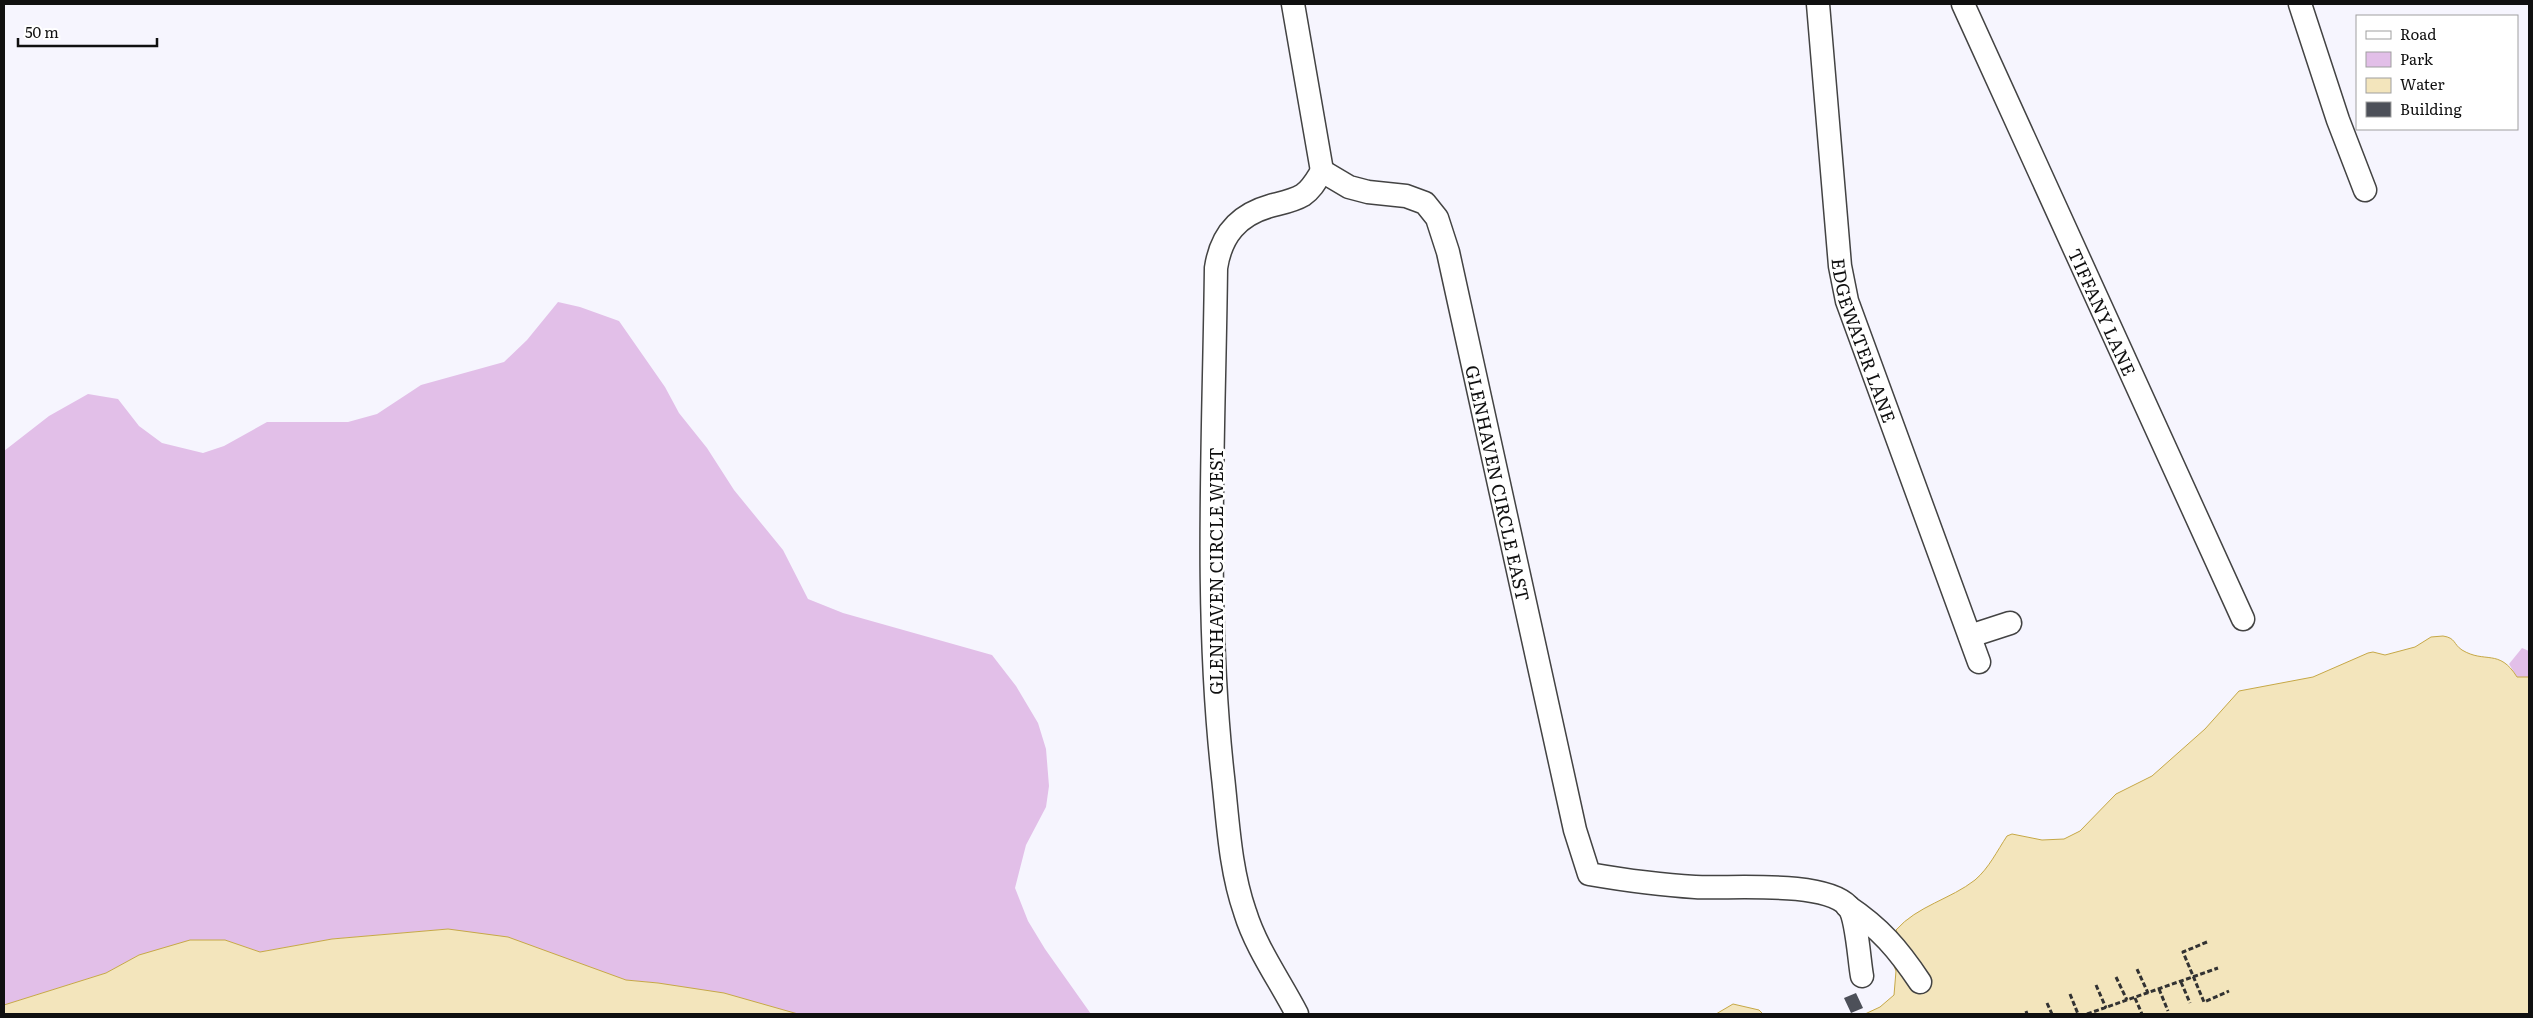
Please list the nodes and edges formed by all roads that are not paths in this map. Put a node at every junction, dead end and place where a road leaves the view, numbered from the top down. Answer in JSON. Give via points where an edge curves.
{"nodes":[{"id":1,"x":1293,"y":4,"type":"edge"},
{"id":2,"x":1818,"y":4,"type":"edge"},
{"id":3,"x":1963,"y":4,"type":"edge"},
{"id":4,"x":2300,"y":4,"type":"edge"},
{"id":5,"x":1322,"y":171,"type":"junction"},
{"id":6,"x":2365,"y":190,"type":"dead end"},
{"id":7,"x":2243,"y":619,"type":"dead end"},
{"id":8,"x":2010,"y":623,"type":"dead end"},
{"id":9,"x":1970,"y":636,"type":"junction"},
{"id":10,"x":1979,"y":662,"type":"dead end"},
{"id":11,"x":1847,"y":906,"type":"junction"},
{"id":12,"x":1862,"y":976,"type":"dead end"},
{"id":13,"x":1920,"y":982,"type":"dead end"},
{"id":14,"x":1297,"y":1014,"type":"edge"}],
"edges":[{"from":1,"to":5,"type":"street"},
{"from":2,"to":9,"type":"street","name":"EDGEWATER LANE","via":[[1843,284],[1868,364]]},
{"from":3,"to":7,"type":"street","name":"TIFFANY LANE"},
{"from":4,"to":6,"type":"street"},
{"from":5,"to":11,"type":"street","name":"GLENHAVEN CIRCLE EAST","via":[[1349,187],[1418,199],[1433,211],[1441,226],[1575,830],[1589,874],[1695,887],[1802,889],[1824,894]]},
{"from":5,"to":14,"type":"street","name":"GLENHAVEN CIRCLE WEST","via":[[1305,194],[1257,210],[1235,224],[1222,242],[1216,268],[1212,647],[1217,730],[1230,838],[1242,903],[1253,932]]},
{"from":8,"to":9,"type":"street"},
{"from":9,"to":10,"type":"street","name":"EDGEWATER LANE"},
{"from":11,"to":12,"type":"street","via":[[1854,915]]},
{"from":11,"to":13,"type":"street","via":[[1881,931]]}]}
